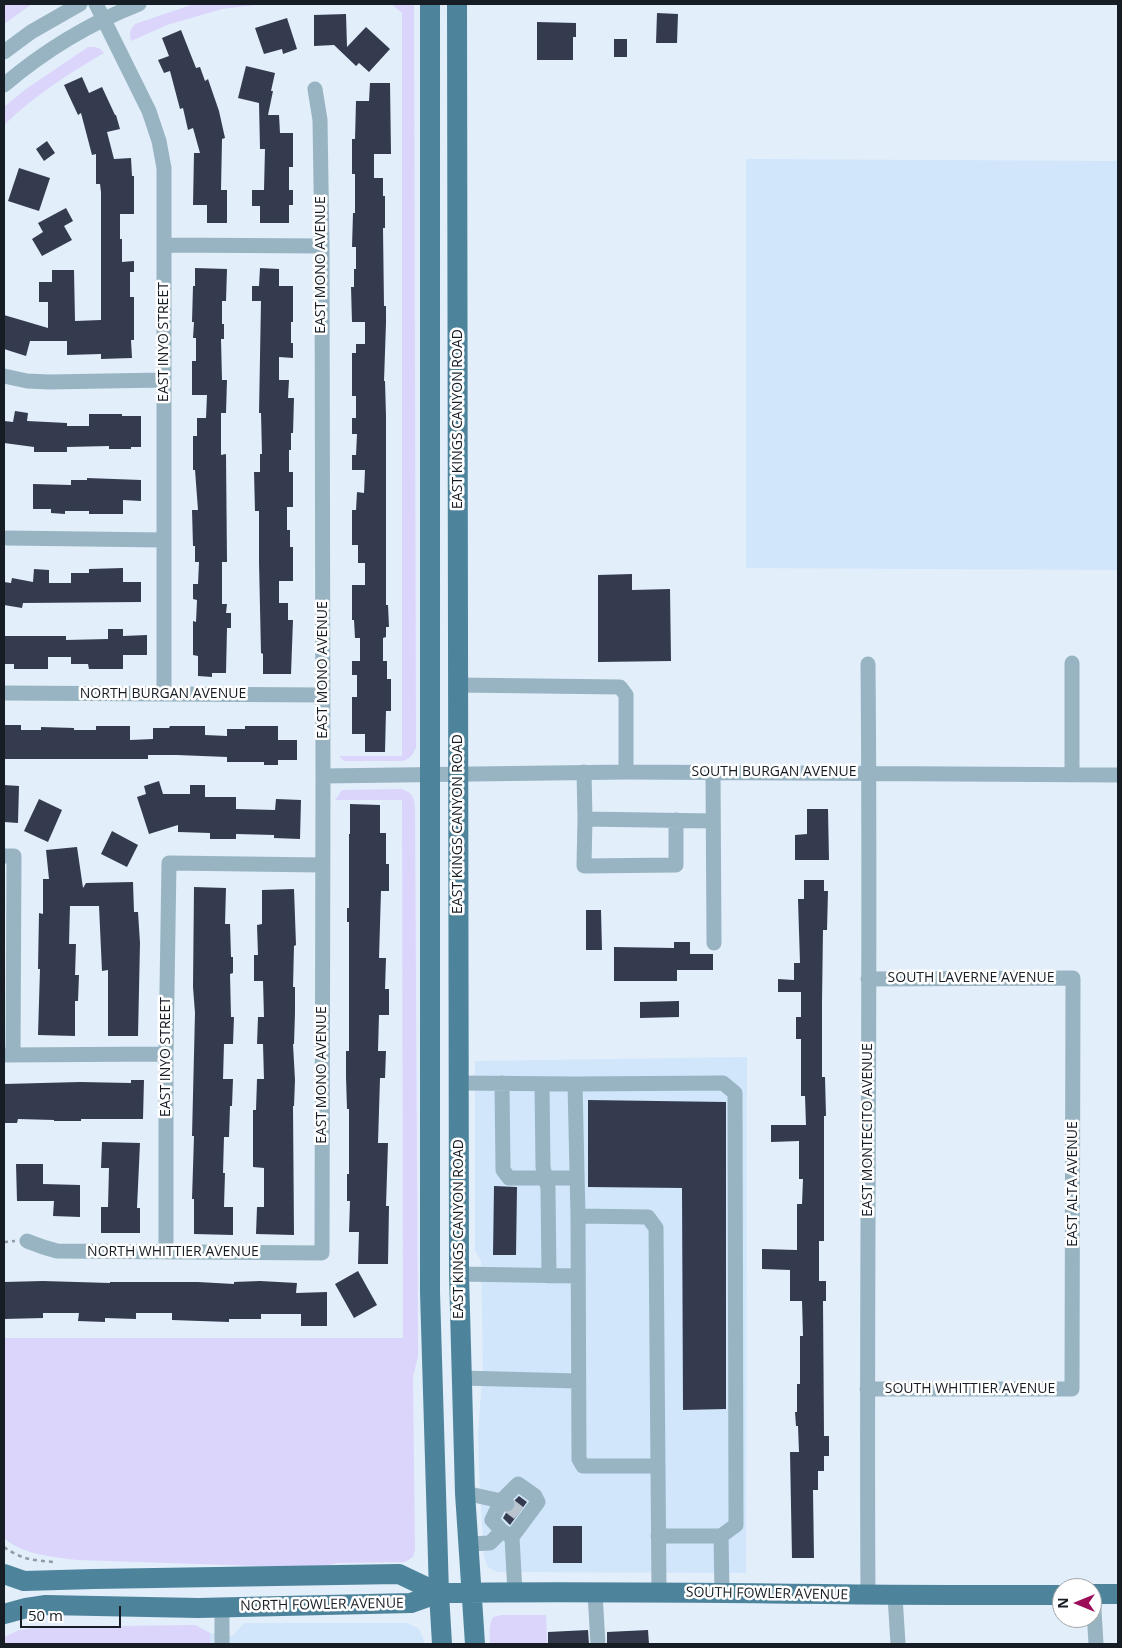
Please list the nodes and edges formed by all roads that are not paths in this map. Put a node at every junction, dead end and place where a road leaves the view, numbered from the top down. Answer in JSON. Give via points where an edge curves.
{"nodes":[{"id":1,"x":80,"y":4,"type":"edge"},
{"id":2,"x":96,"y":4,"type":"edge"},
{"id":3,"x":139,"y":4,"type":"edge"},
{"id":4,"x":430,"y":4,"type":"edge"},
{"id":5,"x":457,"y":4,"type":"edge"},
{"id":6,"x":104,"y":19,"type":"junction"},
{"id":7,"x":4,"y":52,"type":"edge"},
{"id":8,"x":4,"y":86,"type":"edge"},
{"id":9,"x":315,"y":88,"type":"dead end"},
{"id":10,"x":164,"y":245,"type":"junction"},
{"id":11,"x":322,"y":246,"type":"junction"},
{"id":12,"x":4,"y":376,"type":"edge"},
{"id":13,"x":164,"y":380,"type":"junction"},
{"id":14,"x":7,"y":538,"type":"dead end"},
{"id":15,"x":164,"y":540,"type":"junction"},
{"id":16,"x":1072,"y":663,"type":"dead end"},
{"id":17,"x":868,"y":664,"type":"dead end"},
{"id":18,"x":458,"y":685,"type":"junction"},
{"id":19,"x":4,"y":693,"type":"edge"},
{"id":20,"x":164,"y":694,"type":"junction"},
{"id":21,"x":323,"y":695,"type":"junction"},
{"id":22,"x":584,"y":772,"type":"junction"},
{"id":23,"x":626,"y":772,"type":"junction"},
{"id":24,"x":713,"y":772,"type":"junction"},
{"id":25,"x":869,"y":773,"type":"junction"},
{"id":26,"x":430,"y":775,"type":"junction"},
{"id":27,"x":458,"y":775,"type":"junction"},
{"id":28,"x":1072,"y":775,"type":"junction"},
{"id":29,"x":1118,"y":775,"type":"edge"},
{"id":30,"x":323,"y":776,"type":"junction"},
{"id":31,"x":585,"y":819,"type":"junction"},
{"id":32,"x":676,"y":820,"type":"junction"},
{"id":33,"x":713,"y":821,"type":"junction"},
{"id":34,"x":9,"y":856,"type":"edge"},
{"id":35,"x":322,"y":865,"type":"junction"},
{"id":36,"x":714,"y":943,"type":"dead end"},
{"id":37,"x":868,"y":978,"type":"junction"},
{"id":38,"x":1073,"y":978,"type":"joint"},
{"id":39,"x":8,"y":1054,"type":"edge"},
{"id":40,"x":166,"y":1054,"type":"junction"},
{"id":41,"x":430,"y":1056,"type":"junction"},
{"id":42,"x":459,"y":1083,"type":"junction"},
{"id":43,"x":502,"y":1083,"type":"junction"},
{"id":44,"x":542,"y":1084,"type":"junction"},
{"id":45,"x":575,"y":1084,"type":"junction"},
{"id":46,"x":577,"y":1178,"type":"junction"},
{"id":47,"x":546,"y":1179,"type":"junction"},
{"id":48,"x":578,"y":1216,"type":"junction"},
{"id":49,"x":26,"y":1241,"type":"dead end"},
{"id":50,"x":166,"y":1252,"type":"junction"},
{"id":51,"x":322,"y":1253,"type":"joint"},
{"id":52,"x":459,"y":1274,"type":"junction"},
{"id":53,"x":549,"y":1276,"type":"junction"},
{"id":54,"x":578,"y":1276,"type":"junction"},
{"id":55,"x":461,"y":1378,"type":"junction"},
{"id":56,"x":578,"y":1381,"type":"junction"},
{"id":57,"x":867,"y":1389,"type":"junction"},
{"id":58,"x":1072,"y":1389,"type":"joint"},
{"id":59,"x":658,"y":1466,"type":"junction"},
{"id":60,"x":465,"y":1493,"type":"junction"},
{"id":61,"x":504,"y":1503,"type":"junction"},
{"id":62,"x":507,"y":1534,"type":"junction"},
{"id":63,"x":658,"y":1536,"type":"junction"},
{"id":64,"x":721,"y":1536,"type":"junction"},
{"id":65,"x":469,"y":1544,"type":"junction"},
{"id":66,"x":4,"y":1574,"type":"edge"},
{"id":67,"x":595,"y":1592,"type":"junction"},
{"id":68,"x":659,"y":1592,"type":"junction"},
{"id":69,"x":438,"y":1593,"type":"junction"},
{"id":70,"x":472,"y":1593,"type":"junction"},
{"id":71,"x":515,"y":1593,"type":"junction"},
{"id":72,"x":722,"y":1593,"type":"junction"},
{"id":73,"x":1052,"y":1594,"type":"edge"},
{"id":74,"x":1102,"y":1594,"type":"edge"},
{"id":75,"x":1118,"y":1594,"type":"edge"},
{"id":76,"x":868,"y":1595,"type":"junction"},
{"id":77,"x":895,"y":1596,"type":"junction"},
{"id":78,"x":222,"y":1607,"type":"junction"},
{"id":79,"x":4,"y":1614,"type":"edge"},
{"id":80,"x":1095,"y":1628,"type":"edge"},
{"id":81,"x":222,"y":1644,"type":"edge"},
{"id":82,"x":442,"y":1644,"type":"edge"},
{"id":83,"x":475,"y":1644,"type":"edge"},
{"id":84,"x":598,"y":1644,"type":"edge"},
{"id":85,"x":898,"y":1644,"type":"edge"},
{"id":86,"x":1096,"y":1644,"type":"edge"}],
"edges":[{"from":1,"to":7,"type":"street"},
{"from":2,"to":6,"type":"street","name":"EAST INYO STREET"},
{"from":3,"to":6,"type":"street"},
{"from":4,"to":26,"type":"main road","name":"EAST KINGS CANYON ROAD"},
{"from":5,"to":18,"type":"main road","name":"EAST KINGS CANYON ROAD"},
{"from":6,"to":8,"type":"street","via":[[53,48]]},
{"from":6,"to":10,"type":"street","name":"EAST INYO STREET","via":[[149,111],[159,141],[164,168]]},
{"from":9,"to":11,"type":"street","name":"EAST MONO AVENUE","via":[[320,120]]},
{"from":10,"to":11,"type":"street"},
{"from":10,"to":13,"type":"street","name":"EAST INYO STREET"},
{"from":11,"to":21,"type":"street","name":"EAST MONO AVENUE"},
{"from":12,"to":13,"type":"street","via":[[49,382]]},
{"from":13,"to":15,"type":"street","name":"EAST INYO STREET"},
{"from":14,"to":15,"type":"street"},
{"from":15,"to":20,"type":"street","name":"EAST INYO STREET"},
{"from":16,"to":28,"type":"street"},
{"from":17,"to":25,"type":"street","name":"EAST MONTECITO AVENUE"},
{"from":18,"to":23,"type":"street","via":[[620,687],[626,695]]},
{"from":18,"to":27,"type":"main road","name":"EAST KINGS CANYON ROAD"},
{"from":19,"to":20,"type":"street","name":"NORTH BURGAN AVENUE"},
{"from":20,"to":21,"type":"street","name":"NORTH BURGAN AVENUE"},
{"from":21,"to":30,"type":"street","name":"EAST MONO AVENUE"},
{"from":22,"to":23,"type":"street","name":"SOUTH BURGAN AVENUE"},
{"from":22,"to":27,"type":"street","name":"SOUTH BURGAN AVENUE"},
{"from":22,"to":31,"type":"street"},
{"from":23,"to":24,"type":"street","name":"SOUTH BURGAN AVENUE"},
{"from":24,"to":25,"type":"street","name":"SOUTH BURGAN AVENUE"},
{"from":24,"to":33,"type":"street"},
{"from":25,"to":28,"type":"street","name":"SOUTH BURGAN AVENUE"},
{"from":25,"to":37,"type":"street","name":"EAST MONTECITO AVENUE"},
{"from":26,"to":27,"type":"street","name":"SOUTH BURGAN AVENUE"},
{"from":26,"to":30,"type":"street"},
{"from":26,"to":41,"type":"main road","name":"EAST KINGS CANYON ROAD"},
{"from":27,"to":42,"type":"main road","name":"EAST KINGS CANYON ROAD"},
{"from":28,"to":29,"type":"street","name":"SOUTH BURGAN AVENUE"},
{"from":30,"to":35,"type":"street","name":"EAST MONO AVENUE"},
{"from":31,"to":32,"type":"street"},
{"from":31,"to":32,"type":"street","via":[[584,866],[676,865]]},
{"from":32,"to":33,"type":"street"},
{"from":33,"to":36,"type":"street"},
{"from":34,"to":39,"type":"street"},
{"from":35,"to":40,"type":"street","name":"EAST INYO STREET","via":[[168,863]]},
{"from":35,"to":51,"type":"street","name":"EAST MONO AVENUE"},
{"from":37,"to":38,"type":"street","name":"SOUTH LAVERNE AVENUE"},
{"from":37,"to":57,"type":"street","name":"EAST MONTECITO AVENUE"},
{"from":38,"to":58,"type":"street","name":"EAST ALTA AVENUE"},
{"from":39,"to":40,"type":"street"},
{"from":40,"to":50,"type":"street","name":"EAST INYO STREET"},
{"from":41,"to":52,"type":"main road","via":[[444,1106],[443,1251],[448,1268]]},
{"from":41,"to":69,"type":"main road","name":"EAST KINGS CANYON ROAD","via":[[430,1292]]},
{"from":42,"to":43,"type":"street"},
{"from":42,"to":52,"type":"main road","name":"EAST KINGS CANYON ROAD"},
{"from":43,"to":44,"type":"street"},
{"from":43,"to":47,"type":"street","via":[[503,1170],[508,1178]]},
{"from":44,"to":45,"type":"street"},
{"from":44,"to":47,"type":"street"},
{"from":45,"to":46,"type":"street"},
{"from":45,"to":64,"type":"street","via":[[723,1083],[735,1093],[736,1526]]},
{"from":46,"to":47,"type":"street"},
{"from":46,"to":48,"type":"street"},
{"from":47,"to":53,"type":"street"},
{"from":48,"to":54,"type":"street"},
{"from":48,"to":59,"type":"street","via":[[648,1217],[656,1228]]},
{"from":49,"to":50,"type":"street","name":"NORTH WHITTIER AVENUE","via":[[58,1250]]},
{"from":50,"to":51,"type":"street","name":"NORTH WHITTIER AVENUE"},
{"from":52,"to":53,"type":"street"},
{"from":52,"to":55,"type":"main road","name":"EAST KINGS CANYON ROAD"},
{"from":53,"to":54,"type":"street"},
{"from":54,"to":56,"type":"street"},
{"from":55,"to":56,"type":"street"},
{"from":55,"to":60,"type":"main road","name":"EAST KINGS CANYON ROAD"},
{"from":56,"to":59,"type":"street","via":[[579,1459],[584,1466]]},
{"from":57,"to":58,"type":"street","name":"SOUTH WHITTIER AVENUE"},
{"from":57,"to":76,"type":"street","name":"EAST MONTECITO AVENUE"},
{"from":59,"to":63,"type":"street"},
{"from":60,"to":61,"type":"street"},
{"from":60,"to":65,"type":"main road","name":"EAST KINGS CANYON ROAD"},
{"from":61,"to":62,"type":"street","via":[[492,1520]]},
{"from":61,"to":62,"type":"street","via":[[518,1484],[538,1502]]},
{"from":62,"to":65,"type":"street","via":[[490,1544]]},
{"from":62,"to":71,"type":"street"},
{"from":63,"to":64,"type":"street"},
{"from":63,"to":68,"type":"street"},
{"from":64,"to":72,"type":"street"},
{"from":65,"to":70,"type":"main road","name":"EAST KINGS CANYON ROAD"},
{"from":66,"to":69,"type":"main road","name":"NORTH FOWLER AVENUE","via":[[24,1581],[399,1574]]},
{"from":67,"to":68,"type":"main road","name":"SOUTH FOWLER AVENUE"},
{"from":67,"to":71,"type":"main road","name":"SOUTH FOWLER AVENUE"},
{"from":67,"to":84,"type":"street"},
{"from":68,"to":72,"type":"main road","name":"SOUTH FOWLER AVENUE"},
{"from":69,"to":70,"type":"main road","name":"SOUTH FOWLER AVENUE"},
{"from":69,"to":78,"type":"main road","name":"NORTH FOWLER AVENUE","via":[[411,1603]]},
{"from":69,"to":82,"type":"main road","name":"EAST KINGS CANYON ROAD"},
{"from":70,"to":71,"type":"main road","name":"SOUTH FOWLER AVENUE"},
{"from":70,"to":83,"type":"main road","name":"EAST KINGS CANYON ROAD"},
{"from":72,"to":76,"type":"main road","name":"SOUTH FOWLER AVENUE"},
{"from":73,"to":77,"type":"main road","name":"SOUTH FOWLER AVENUE"},
{"from":74,"to":75,"type":"main road"},
{"from":76,"to":77,"type":"main road","name":"SOUTH FOWLER AVENUE"},
{"from":77,"to":85,"type":"street"},
{"from":78,"to":79,"type":"main road","name":"NORTH FOWLER AVENUE","via":[[46,1605]]},
{"from":78,"to":81,"type":"street"},
{"from":80,"to":86,"type":"street"}]}
